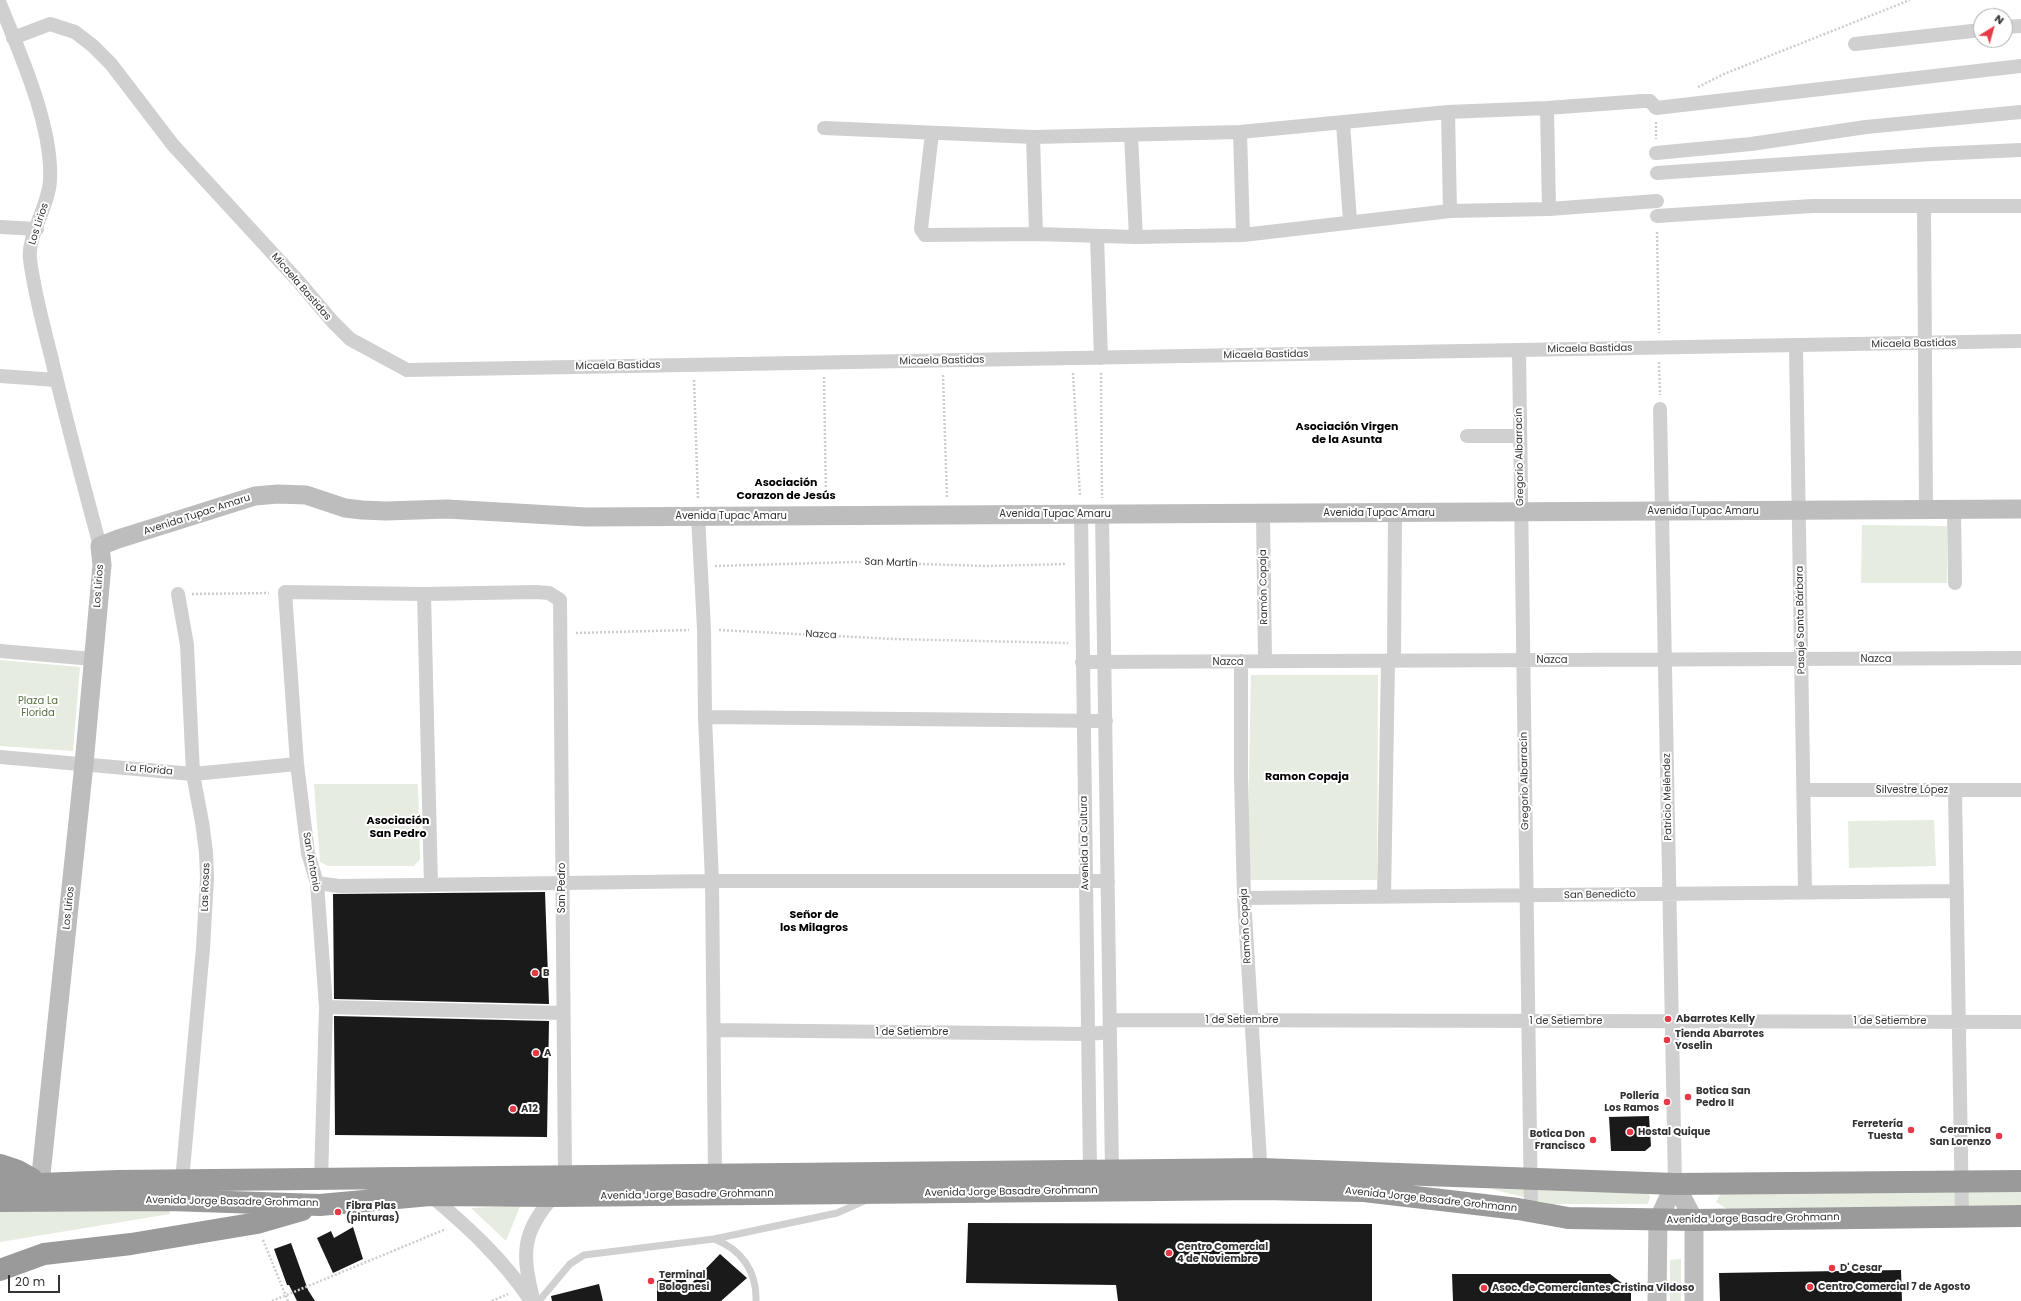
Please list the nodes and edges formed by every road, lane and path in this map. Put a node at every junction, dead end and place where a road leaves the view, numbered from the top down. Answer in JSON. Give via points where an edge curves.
{"nodes":[{"id":1,"x":1910,"y":0,"type":"edge"},
{"id":2,"x":0,"y":4,"type":"edge"},
{"id":3,"x":1973,"y":31,"type":"edge"},
{"id":4,"x":13,"y":38,"type":"junction"},
{"id":5,"x":1855,"y":44,"type":"dead end"},
{"id":6,"x":2021,"y":66,"type":"edge"},
{"id":7,"x":1696,"y":88,"type":"dead end"},
{"id":8,"x":1548,"y":108,"type":"junction"},
{"id":9,"x":1656,"y":108,"type":"junction"},
{"id":10,"x":1448,"y":112,"type":"junction"},
{"id":11,"x":2021,"y":112,"type":"edge"},
{"id":12,"x":1342,"y":123,"type":"junction"},
{"id":13,"x":824,"y":128,"type":"dead end"},
{"id":14,"x":1240,"y":132,"type":"junction"},
{"id":15,"x":932,"y":133,"type":"junction"},
{"id":16,"x":1131,"y":135,"type":"junction"},
{"id":17,"x":1033,"y":137,"type":"junction"},
{"id":18,"x":2021,"y":150,"type":"edge"},
{"id":19,"x":1656,"y":153,"type":"joint"},
{"id":20,"x":1656,"y":173,"type":"dead end"},
{"id":21,"x":1657,"y":201,"type":"dead end"},
{"id":22,"x":2021,"y":206,"type":"edge"},
{"id":23,"x":1924,"y":207,"type":"junction"},
{"id":24,"x":1550,"y":209,"type":"junction"},
{"id":25,"x":1450,"y":211,"type":"junction"},
{"id":26,"x":1657,"y":216,"type":"joint"},
{"id":27,"x":1350,"y":221,"type":"junction"},
{"id":28,"x":0,"y":227,"type":"edge"},
{"id":29,"x":37,"y":229,"type":"junction"},
{"id":30,"x":1036,"y":234,"type":"junction"},
{"id":31,"x":1242,"y":235,"type":"junction"},
{"id":32,"x":1097,"y":236,"type":"junction"},
{"id":33,"x":1136,"y":237,"type":"junction"},
{"id":34,"x":2021,"y":342,"type":"edge"},
{"id":35,"x":1924,"y":343,"type":"junction"},
{"id":36,"x":1796,"y":347,"type":"junction"},
{"id":37,"x":1659,"y":348,"type":"junction"},
{"id":38,"x":1519,"y":350,"type":"junction"},
{"id":39,"x":1101,"y":358,"type":"junction"},
{"id":40,"x":1072,"y":359,"type":"junction"},
{"id":41,"x":943,"y":361,"type":"junction"},
{"id":42,"x":824,"y":363,"type":"junction"},
{"id":43,"x":694,"y":365,"type":"junction"},
{"id":44,"x":0,"y":376,"type":"edge"},
{"id":45,"x":56,"y":380,"type":"junction"},
{"id":46,"x":1660,"y":409,"type":"joint"},
{"id":47,"x":1467,"y":436,"type":"dead end"},
{"id":48,"x":1520,"y":436,"type":"junction"},
{"id":49,"x":1926,"y":509,"type":"junction"},
{"id":50,"x":2021,"y":509,"type":"edge"},
{"id":51,"x":1798,"y":510,"type":"junction"},
{"id":52,"x":1954,"y":510,"type":"junction"},
{"id":53,"x":1662,"y":511,"type":"junction"},
{"id":54,"x":1521,"y":512,"type":"junction"},
{"id":55,"x":1263,"y":513,"type":"junction"},
{"id":56,"x":1395,"y":513,"type":"junction"},
{"id":57,"x":1081,"y":514,"type":"junction"},
{"id":58,"x":1102,"y":514,"type":"junction"},
{"id":59,"x":947,"y":515,"type":"junction"},
{"id":60,"x":698,"y":516,"type":"junction"},
{"id":61,"x":826,"y":516,"type":"junction"},
{"id":62,"x":100,"y":546,"type":"junction"},
{"id":63,"x":1082,"y":564,"type":"junction"},
{"id":64,"x":701,"y":566,"type":"junction"},
{"id":65,"x":1955,"y":583,"type":"dead end"},
{"id":66,"x":285,"y":592,"type":"junction"},
{"id":67,"x":178,"y":594,"type":"joint"},
{"id":68,"x":424,"y":594,"type":"junction"},
{"id":69,"x":704,"y":629,"type":"junction"},
{"id":70,"x":560,"y":634,"type":"junction"},
{"id":71,"x":1083,"y":643,"type":"junction"},
{"id":72,"x":0,"y":651,"type":"edge"},
{"id":73,"x":2021,"y":658,"type":"edge"},
{"id":74,"x":93,"y":659,"type":"junction"},
{"id":75,"x":1665,"y":659,"type":"junction"},
{"id":76,"x":1801,"y":659,"type":"junction"},
{"id":77,"x":1523,"y":660,"type":"junction"},
{"id":78,"x":1265,"y":661,"type":"junction"},
{"id":79,"x":1391,"y":661,"type":"junction"},
{"id":80,"x":1082,"y":662,"type":"junction"},
{"id":81,"x":1105,"y":662,"type":"junction"},
{"id":82,"x":1241,"y":662,"type":"junction"},
{"id":83,"x":705,"y":717,"type":"junction"},
{"id":84,"x":1084,"y":721,"type":"junction"},
{"id":85,"x":1106,"y":721,"type":"junction"},
{"id":86,"x":0,"y":756,"type":"edge"},
{"id":87,"x":84,"y":764,"type":"junction"},
{"id":88,"x":297,"y":764,"type":"junction"},
{"id":89,"x":193,"y":774,"type":"junction"},
{"id":90,"x":1804,"y":790,"type":"junction"},
{"id":91,"x":1955,"y":790,"type":"junction"},
{"id":92,"x":2021,"y":790,"type":"edge"},
{"id":93,"x":712,"y":881,"type":"junction"},
{"id":94,"x":1086,"y":881,"type":"junction"},
{"id":95,"x":1108,"y":881,"type":"junction"},
{"id":96,"x":562,"y":882,"type":"junction"},
{"id":97,"x":317,"y":883,"type":"junction"},
{"id":98,"x":431,"y":885,"type":"junction"},
{"id":99,"x":1957,"y":891,"type":"junction"},
{"id":100,"x":1805,"y":892,"type":"junction"},
{"id":101,"x":1670,"y":894,"type":"junction"},
{"id":102,"x":1527,"y":896,"type":"junction"},
{"id":103,"x":1384,"y":897,"type":"junction"},
{"id":104,"x":1244,"y":898,"type":"junction"},
{"id":105,"x":326,"y":1007,"type":"junction"},
{"id":106,"x":563,"y":1013,"type":"junction"},
{"id":107,"x":1252,"y":1020,"type":"junction"},
{"id":108,"x":1528,"y":1021,"type":"junction"},
{"id":109,"x":1672,"y":1021,"type":"junction"},
{"id":110,"x":1958,"y":1022,"type":"junction"},
{"id":111,"x":2021,"y":1022,"type":"edge"},
{"id":112,"x":1110,"y":1026,"type":"junction"},
{"id":113,"x":714,"y":1030,"type":"junction"},
{"id":114,"x":1088,"y":1034,"type":"junction"},
{"id":115,"x":0,"y":1165,"type":"edge"},
{"id":116,"x":1090,"y":1171,"type":"junction"},
{"id":117,"x":1112,"y":1171,"type":"junction"},
{"id":118,"x":715,"y":1175,"type":"junction"},
{"id":119,"x":565,"y":1177,"type":"junction"},
{"id":120,"x":1261,"y":1179,"type":"junction"},
{"id":121,"x":1531,"y":1179,"type":"junction"},
{"id":122,"x":321,"y":1180,"type":"junction"},
{"id":123,"x":182,"y":1181,"type":"junction"},
{"id":124,"x":1962,"y":1181,"type":"junction"},
{"id":125,"x":2021,"y":1181,"type":"edge"},
{"id":126,"x":0,"y":1182,"type":"edge"},
{"id":127,"x":40,"y":1184,"type":"junction"},
{"id":128,"x":1675,"y":1184,"type":"junction"},
{"id":129,"x":881,"y":1193,"type":"junction"},
{"id":130,"x":430,"y":1196,"type":"junction"},
{"id":131,"x":554,"y":1196,"type":"junction"},
{"id":132,"x":0,"y":1201,"type":"edge"},
{"id":133,"x":320,"y":1205,"type":"junction"},
{"id":134,"x":1532,"y":1211,"type":"junction"},
{"id":135,"x":1962,"y":1216,"type":"junction"},
{"id":136,"x":2021,"y":1216,"type":"edge"},
{"id":137,"x":1658,"y":1220,"type":"junction"},
{"id":138,"x":1694,"y":1220,"type":"junction"},
{"id":139,"x":463,"y":1222,"type":"junction"},
{"id":140,"x":257,"y":1224,"type":"junction"},
{"id":141,"x":714,"y":1239,"type":"junction"},
{"id":142,"x":0,"y":1270,"type":"edge"},
{"id":143,"x":285,"y":1295,"type":"junction"},
{"id":144,"x":272,"y":1301,"type":"edge"},
{"id":145,"x":288,"y":1301,"type":"edge"},
{"id":146,"x":532,"y":1301,"type":"edge"},
{"id":147,"x":539,"y":1301,"type":"edge"},
{"id":148,"x":756,"y":1301,"type":"edge"},
{"id":149,"x":1657,"y":1301,"type":"edge"},
{"id":150,"x":1694,"y":1301,"type":"edge"}],
"edges":[{"from":1,"to":7,"type":"path","via":[[1724,74]]},
{"from":2,"to":4,"type":"street","name":"Los Lirios"},
{"from":3,"to":5,"type":"street"},
{"from":4,"to":29,"type":"street","name":"Los Lirios","via":[[32,87],[48,156],[50,180],[46,204]]},
{"from":4,"to":43,"type":"street","name":"Micaela Bastidas","via":[[50,24],[75,32],[93,46],[173,145],[332,321],[350,339],[407,370]]},
{"from":6,"to":9,"type":"street"},
{"from":8,"to":9,"type":"street","via":[[1643,101],[1650,101]]},
{"from":8,"to":10,"type":"street"},
{"from":8,"to":24,"type":"street"},
{"from":9,"to":19,"type":"path"},
{"from":10,"to":12,"type":"street"},
{"from":10,"to":25,"type":"street"},
{"from":11,"to":19,"type":"street","via":[[1866,127],[1751,144]]},
{"from":12,"to":14,"type":"street"},
{"from":12,"to":27,"type":"street"},
{"from":13,"to":15,"type":"street"},
{"from":14,"to":16,"type":"street"},
{"from":14,"to":31,"type":"street"},
{"from":15,"to":17,"type":"street"},
{"from":15,"to":30,"type":"street","via":[[921,229],[925,235]]},
{"from":16,"to":17,"type":"street"},
{"from":16,"to":33,"type":"street"},
{"from":17,"to":30,"type":"street"},
{"from":18,"to":20,"type":"street"},
{"from":21,"to":24,"type":"street"},
{"from":22,"to":23,"type":"street"},
{"from":23,"to":26,"type":"street","via":[[1812,206]]},
{"from":23,"to":35,"type":"street"},
{"from":24,"to":25,"type":"street"},
{"from":25,"to":27,"type":"street"},
{"from":26,"to":37,"type":"path"},
{"from":27,"to":31,"type":"street"},
{"from":28,"to":29,"type":"street"},
{"from":29,"to":45,"type":"street","name":"Los Lirios","via":[[30,256]]},
{"from":30,"to":32,"type":"street"},
{"from":31,"to":33,"type":"street"},
{"from":32,"to":33,"type":"street"},
{"from":32,"to":39,"type":"street"},
{"from":34,"to":35,"type":"street","name":"Micaela Bastidas"},
{"from":35,"to":36,"type":"street","name":"Micaela Bastidas"},
{"from":35,"to":49,"type":"street"},
{"from":36,"to":37,"type":"street","name":"Micaela Bastidas"},
{"from":36,"to":51,"type":"street","name":"Pasaje Santa Bárbara"},
{"from":37,"to":38,"type":"street","name":"Micaela Bastidas"},
{"from":37,"to":46,"type":"path"},
{"from":38,"to":39,"type":"street","name":"Micaela Bastidas"},
{"from":38,"to":48,"type":"street","name":"Gregorio Albarracín"},
{"from":39,"to":40,"type":"street","name":"Micaela Bastidas"},
{"from":39,"to":58,"type":"path"},
{"from":40,"to":41,"type":"street","name":"Micaela Bastidas"},
{"from":40,"to":57,"type":"path"},
{"from":41,"to":42,"type":"street","name":"Micaela Bastidas"},
{"from":41,"to":59,"type":"path"},
{"from":42,"to":43,"type":"street","name":"Micaela Bastidas"},
{"from":42,"to":61,"type":"path"},
{"from":43,"to":60,"type":"path"},
{"from":44,"to":45,"type":"street"},
{"from":45,"to":62,"type":"street","name":"Los Lirios"},
{"from":46,"to":53,"type":"street","name":"Patricio Meléndez"},
{"from":47,"to":48,"type":"street"},
{"from":48,"to":54,"type":"street","name":"Gregorio Albarracín"},
{"from":49,"to":51,"type":"street","name":"Avenida Tupac Amaru"},
{"from":49,"to":52,"type":"street","name":"Avenida Tupac Amaru"},
{"from":50,"to":52,"type":"street","name":"Avenida Tupac Amaru"},
{"from":51,"to":53,"type":"street","name":"Avenida Tupac Amaru"},
{"from":51,"to":76,"type":"street","name":"Pasaje Santa Bárbara"},
{"from":52,"to":65,"type":"street"},
{"from":53,"to":54,"type":"street","name":"Avenida Tupac Amaru"},
{"from":53,"to":75,"type":"street","name":"Patricio Meléndez"},
{"from":54,"to":56,"type":"street","name":"Avenida Tupac Amaru"},
{"from":54,"to":77,"type":"street","name":"Gregorio Albarracín"},
{"from":55,"to":56,"type":"street","name":"Avenida Tupac Amaru"},
{"from":55,"to":58,"type":"street","name":"Avenida Tupac Amaru"},
{"from":55,"to":78,"type":"street","name":"Ramón Copaja"},
{"from":56,"to":79,"type":"street"},
{"from":57,"to":58,"type":"street","name":"Avenida Tupac Amaru"},
{"from":57,"to":59,"type":"street","name":"Avenida Tupac Amaru"},
{"from":57,"to":63,"type":"street","name":"Avenida La Cultura"},
{"from":58,"to":81,"type":"street"},
{"from":59,"to":61,"type":"street","name":"Avenida Tupac Amaru"},
{"from":60,"to":61,"type":"street","name":"Avenida Tupac Amaru"},
{"from":60,"to":62,"type":"street","name":"Avenida Tupac Amaru","via":[[586,517],[447,509],[380,511],[346,508],[306,496],[278,494],[255,496]]},
{"from":60,"to":64,"type":"street"},
{"from":62,"to":74,"type":"street","name":"Los Lirios","via":[[102,565]]},
{"from":63,"to":64,"type":"path","name":"San Martín","via":[[986,566],[855,562]]},
{"from":63,"to":71,"type":"street","name":"Avenida La Cultura"},
{"from":64,"to":69,"type":"street"},
{"from":66,"to":67,"type":"path"},
{"from":66,"to":68,"type":"street"},
{"from":66,"to":88,"type":"street","name":"San Antonio"},
{"from":67,"to":89,"type":"street","name":"Las Rosas","via":[[187,645]]},
{"from":68,"to":70,"type":"street","name":"San Pedro","via":[[549,593],[560,600]]},
{"from":68,"to":98,"type":"street"},
{"from":69,"to":70,"type":"path","name":"Nazca"},
{"from":69,"to":71,"type":"path","name":"Nazca","via":[[894,639]]},
{"from":69,"to":83,"type":"street"},
{"from":70,"to":96,"type":"street","name":"San Pedro"},
{"from":71,"to":80,"type":"street","name":"Avenida La Cultura"},
{"from":72,"to":74,"type":"street"},
{"from":73,"to":76,"type":"street","name":"Nazca"},
{"from":74,"to":87,"type":"street","name":"Los Lirios"},
{"from":75,"to":76,"type":"street","name":"Nazca"},
{"from":75,"to":77,"type":"street","name":"Nazca"},
{"from":75,"to":101,"type":"street","name":"Patricio Meléndez"},
{"from":76,"to":90,"type":"street","name":"Pasaje Santa Bárbara"},
{"from":77,"to":79,"type":"street","name":"Nazca"},
{"from":77,"to":102,"type":"street","name":"Gregorio Albarracín"},
{"from":78,"to":79,"type":"street","name":"Nazca"},
{"from":78,"to":82,"type":"street","name":"Nazca"},
{"from":79,"to":103,"type":"street"},
{"from":80,"to":81,"type":"street","name":"Nazca"},
{"from":80,"to":84,"type":"street","name":"Avenida La Cultura"},
{"from":81,"to":82,"type":"street","name":"Nazca"},
{"from":81,"to":85,"type":"street"},
{"from":82,"to":104,"type":"street","name":"Ramón Copaja"},
{"from":83,"to":84,"type":"street"},
{"from":83,"to":93,"type":"street"},
{"from":84,"to":85,"type":"street"},
{"from":84,"to":94,"type":"street","name":"Avenida La Cultura"},
{"from":85,"to":95,"type":"street"},
{"from":86,"to":87,"type":"street","name":"La Florida"},
{"from":87,"to":89,"type":"street","name":"La Florida"},
{"from":87,"to":127,"type":"street","name":"Los Lirios"},
{"from":88,"to":89,"type":"street","name":"La Florida"},
{"from":88,"to":97,"type":"street","name":"San Antonio","via":[[308,854]]},
{"from":89,"to":123,"type":"street","name":"Las Rosas","via":[[204,837],[207,878]]},
{"from":90,"to":91,"type":"street","name":"Silvestre López"},
{"from":90,"to":100,"type":"street","name":"Pasaje Santa Bárbara"},
{"from":91,"to":92,"type":"street","name":"Silvestre López"},
{"from":91,"to":99,"type":"street"},
{"from":93,"to":94,"type":"street"},
{"from":93,"to":96,"type":"street"},
{"from":93,"to":113,"type":"street"},
{"from":94,"to":95,"type":"street"},
{"from":94,"to":114,"type":"street","name":"Avenida La Cultura"},
{"from":95,"to":112,"type":"street"},
{"from":96,"to":98,"type":"street"},
{"from":96,"to":106,"type":"street","name":"San Pedro"},
{"from":97,"to":98,"type":"street","via":[[338,886]]},
{"from":97,"to":105,"type":"street","name":"San Antonio"},
{"from":99,"to":100,"type":"street","name":"San Benedicto"},
{"from":99,"to":110,"type":"street"},
{"from":100,"to":101,"type":"street","name":"San Benedicto"},
{"from":101,"to":102,"type":"street","name":"San Benedicto"},
{"from":101,"to":109,"type":"street","name":"Patricio Meléndez"},
{"from":102,"to":103,"type":"street","name":"San Benedicto"},
{"from":102,"to":108,"type":"street","name":"Gregorio Albarracín"},
{"from":103,"to":104,"type":"street","name":"San Benedicto"},
{"from":104,"to":107,"type":"street","name":"Ramón Copaja"},
{"from":105,"to":106,"type":"street"},
{"from":105,"to":122,"type":"street","name":"San Antonio"},
{"from":106,"to":119,"type":"street","name":"San Pedro"},
{"from":107,"to":108,"type":"street","name":"1 de Setiembre"},
{"from":107,"to":112,"type":"street","name":"1 de Setiembre"},
{"from":107,"to":120,"type":"street","name":"Ramón Copaja"},
{"from":108,"to":109,"type":"street","name":"1 de Setiembre"},
{"from":108,"to":121,"type":"street","name":"Gregorio Albarracín"},
{"from":109,"to":110,"type":"street","name":"1 de Setiembre"},
{"from":109,"to":128,"type":"street","name":"Patricio Meléndez"},
{"from":110,"to":111,"type":"street","name":"1 de Setiembre"},
{"from":110,"to":124,"type":"street"},
{"from":112,"to":114,"type":"street","name":"1 de Setiembre"},
{"from":112,"to":117,"type":"street"},
{"from":113,"to":114,"type":"street","name":"1 de Setiembre"},
{"from":113,"to":118,"type":"street"},
{"from":114,"to":116,"type":"street","name":"Avenida La Cultura"},
{"from":115,"to":127,"type":"highway","via":[[18,1171]]},
{"from":116,"to":117,"type":"highway","name":"Avenida Jorge Basadre Grohmann"},
{"from":116,"to":118,"type":"highway","name":"Avenida Jorge Basadre Grohmann"},
{"from":117,"to":120,"type":"highway","name":"Avenida Jorge Basadre Grohmann"},
{"from":118,"to":119,"type":"highway","name":"Avenida Jorge Basadre Grohmann"},
{"from":119,"to":122,"type":"highway","name":"Avenida Jorge Basadre Grohmann"},
{"from":120,"to":121,"type":"highway","name":"Avenida Jorge Basadre Grohmann"},
{"from":120,"to":129,"type":"highway","name":"Avenida Jorge Basadre Grohmann"},
{"from":120,"to":134,"type":"highway","name":"Avenida Jorge Basadre Grohmann"},
{"from":121,"to":128,"type":"highway","name":"Avenida Jorge Basadre Grohmann"},
{"from":121,"to":134,"type":"street","name":"Gregorio Albarracín"},
{"from":122,"to":123,"type":"highway","name":"Avenida Jorge Basadre Grohmann"},
{"from":123,"to":127,"type":"highway","name":"Avenida Jorge Basadre Grohmann"},
{"from":124,"to":125,"type":"highway","name":"Avenida Jorge Basadre Grohmann"},
{"from":124,"to":128,"type":"highway","name":"Avenida Jorge Basadre Grohmann"},
{"from":124,"to":135,"type":"street"},
{"from":126,"to":127,"type":"highway","name":"Avenida Jorge Basadre Grohmann"},
{"from":128,"to":137,"type":"street"},
{"from":128,"to":138,"type":"street"},
{"from":129,"to":131,"type":"highway","name":"Avenida Jorge Basadre Grohmann"},
{"from":129,"to":141,"type":"lane","via":[[837,1213]]},
{"from":130,"to":131,"type":"highway","name":"Avenida Jorge Basadre Grohmann"},
{"from":130,"to":133,"type":"highway","name":"Avenida Jorge Basadre Grohmann"},
{"from":130,"to":139,"type":"street"},
{"from":131,"to":146,"type":"street","via":[[538,1216],[528,1240],[525,1267]]},
{"from":132,"to":133,"type":"highway","name":"Avenida Jorge Basadre Grohmann","via":[[170,1200]]},
{"from":133,"to":140,"type":"highway"},
{"from":134,"to":137,"type":"highway","name":"Avenida Jorge Basadre Grohmann","via":[[1568,1218]]},
{"from":135,"to":136,"type":"highway","name":"Avenida Jorge Basadre Grohmann"},
{"from":135,"to":138,"type":"highway","name":"Avenida Jorge Basadre Grohmann"},
{"from":137,"to":138,"type":"highway","name":"Avenida Jorge Basadre Grohmann"},
{"from":137,"to":149,"type":"street"},
{"from":138,"to":150,"type":"street"},
{"from":139,"to":143,"type":"path"},
{"from":139,"to":146,"type":"street","via":[[495,1254]]},
{"from":140,"to":142,"type":"highway","via":[[131,1244],[44,1254]]},
{"from":140,"to":143,"type":"path"},
{"from":141,"to":147,"type":"lane","via":[[584,1255],[570,1264]]},
{"from":141,"to":148,"type":"lane","via":[[731,1247],[745,1261],[755,1281]]},
{"from":143,"to":144,"type":"path"},
{"from":143,"to":145,"type":"path"}]}
